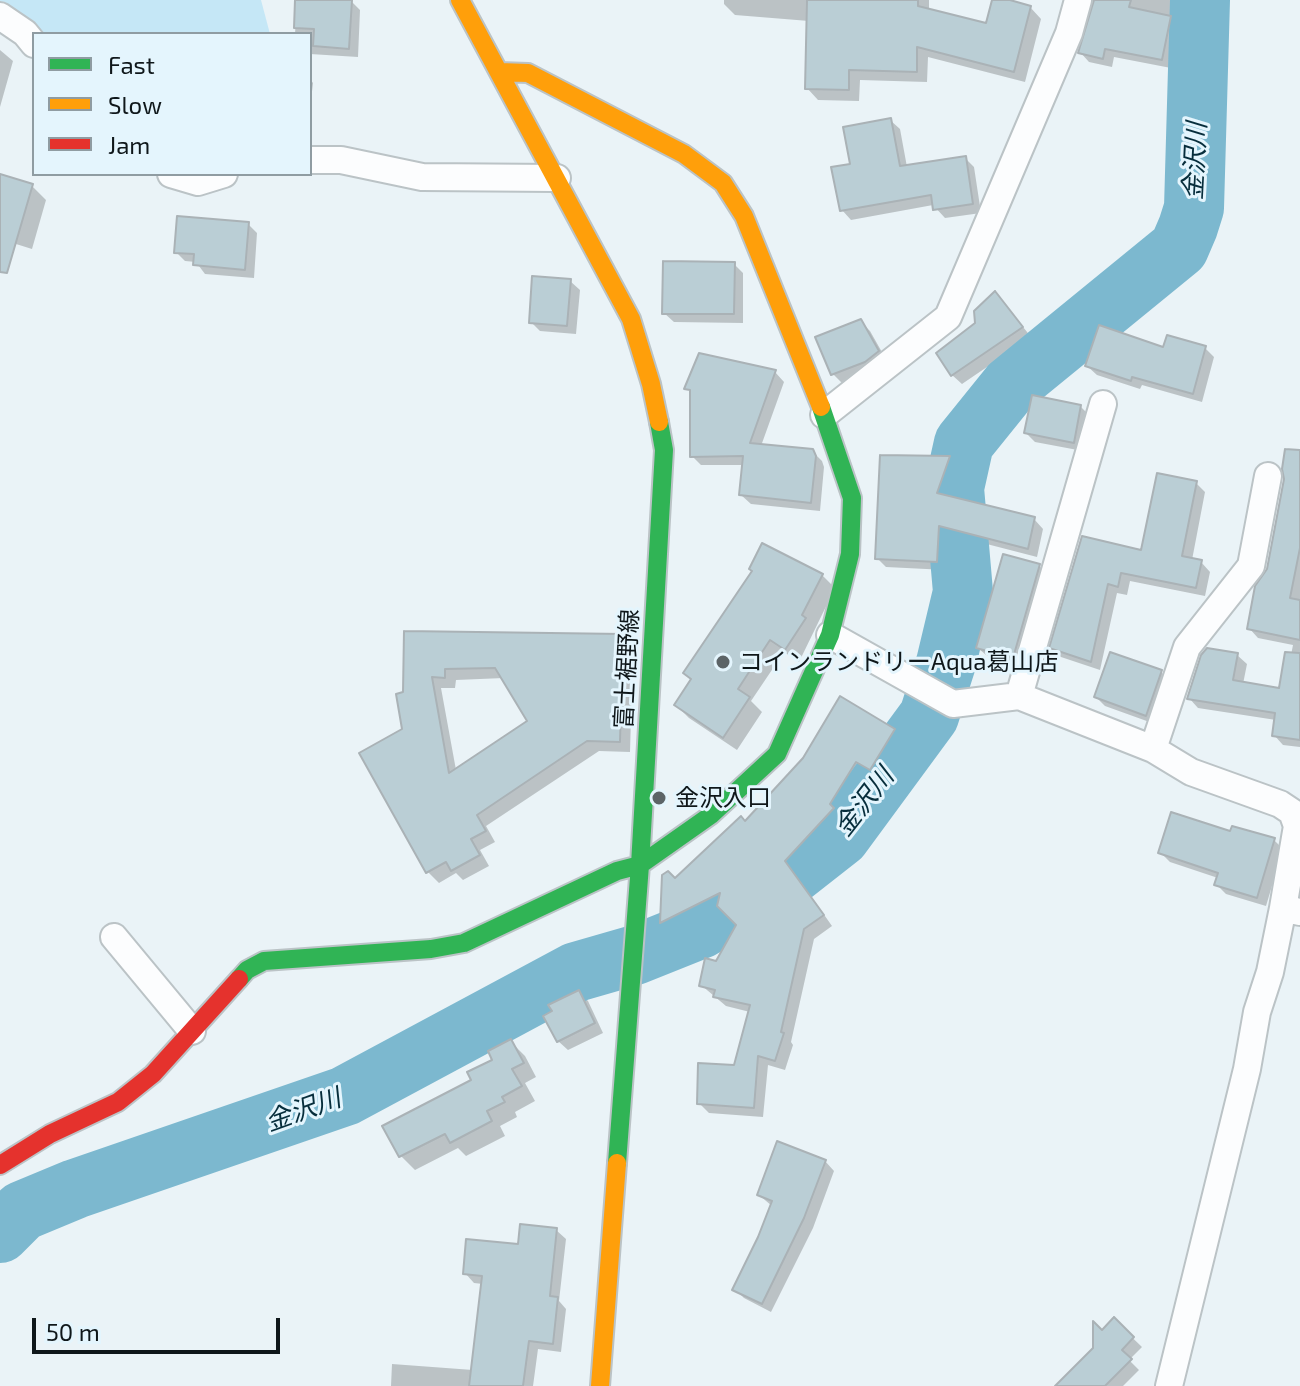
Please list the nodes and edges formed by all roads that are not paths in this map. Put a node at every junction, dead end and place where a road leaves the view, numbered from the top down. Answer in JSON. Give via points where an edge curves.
{"nodes":[{"id":1,"x":460,"y":0,"type":"edge"},
{"id":2,"x":1078,"y":0,"type":"edge"},
{"id":3,"x":0,"y":16,"type":"edge"},
{"id":4,"x":32,"y":42,"type":"edge"},
{"id":5,"x":499,"y":72,"type":"junction"},
{"id":6,"x":312,"y":160,"type":"edge"},
{"id":7,"x":178,"y":176,"type":"edge"},
{"id":8,"x":218,"y":176,"type":"edge"},
{"id":9,"x":557,"y":178,"type":"junction"},
{"id":10,"x":1103,"y":404,"type":"dead end"},
{"id":11,"x":824,"y":415,"type":"junction"},
{"id":12,"x":1268,"y":476,"type":"dead end"},
{"id":13,"x":830,"y":635,"type":"junction"},
{"id":14,"x":1019,"y":696,"type":"junction"},
{"id":15,"x":1153,"y":749,"type":"junction"},
{"id":16,"x":640,"y":865,"type":"junction"},
{"id":17,"x":1291,"y":910,"type":"edge"},
{"id":18,"x":114,"y":937,"type":"dead end"},
{"id":19,"x":192,"y":1031,"type":"junction"},
{"id":20,"x":0,"y":1165,"type":"edge"},
{"id":21,"x":600,"y":1386,"type":"edge"},
{"id":22,"x":1169,"y":1386,"type":"edge"}],
"edges":[{"from":1,"to":5,"type":"street","name":"富士裾野線"},
{"from":2,"to":11,"type":"street","via":[[1069,33],[948,317]]},
{"from":3,"to":4,"type":"street"},
{"from":5,"to":9,"type":"street","name":"富士裾野線"},
{"from":5,"to":11,"type":"street","via":[[528,73],[684,154],[723,183],[744,216]]},
{"from":6,"to":9,"type":"street","via":[[341,160],[422,177]]},
{"from":7,"to":8,"type":"street","via":[[198,182]]},
{"from":9,"to":16,"type":"street","name":"富士裾野線","via":[[631,319],[664,450]]},
{"from":10,"to":14,"type":"street"},
{"from":11,"to":13,"type":"street","via":[[852,498],[850,554]]},
{"from":12,"to":15,"type":"street","via":[[1251,566],[1187,647]]},
{"from":13,"to":14,"type":"street","via":[[953,704]]},
{"from":13,"to":16,"type":"street","via":[[777,754],[711,815]]},
{"from":14,"to":15,"type":"street"},
{"from":15,"to":17,"type":"street","via":[[1191,772],[1292,812],[1297,826]]},
{"from":16,"to":19,"type":"street","via":[[464,943],[264,961],[247,970]]},
{"from":16,"to":21,"type":"street","name":"富士裾野線"},
{"from":17,"to":22,"type":"street","via":[[1257,1012]]},
{"from":18,"to":19,"type":"street"},
{"from":19,"to":20,"type":"street","via":[[153,1074],[118,1102]]}]}
